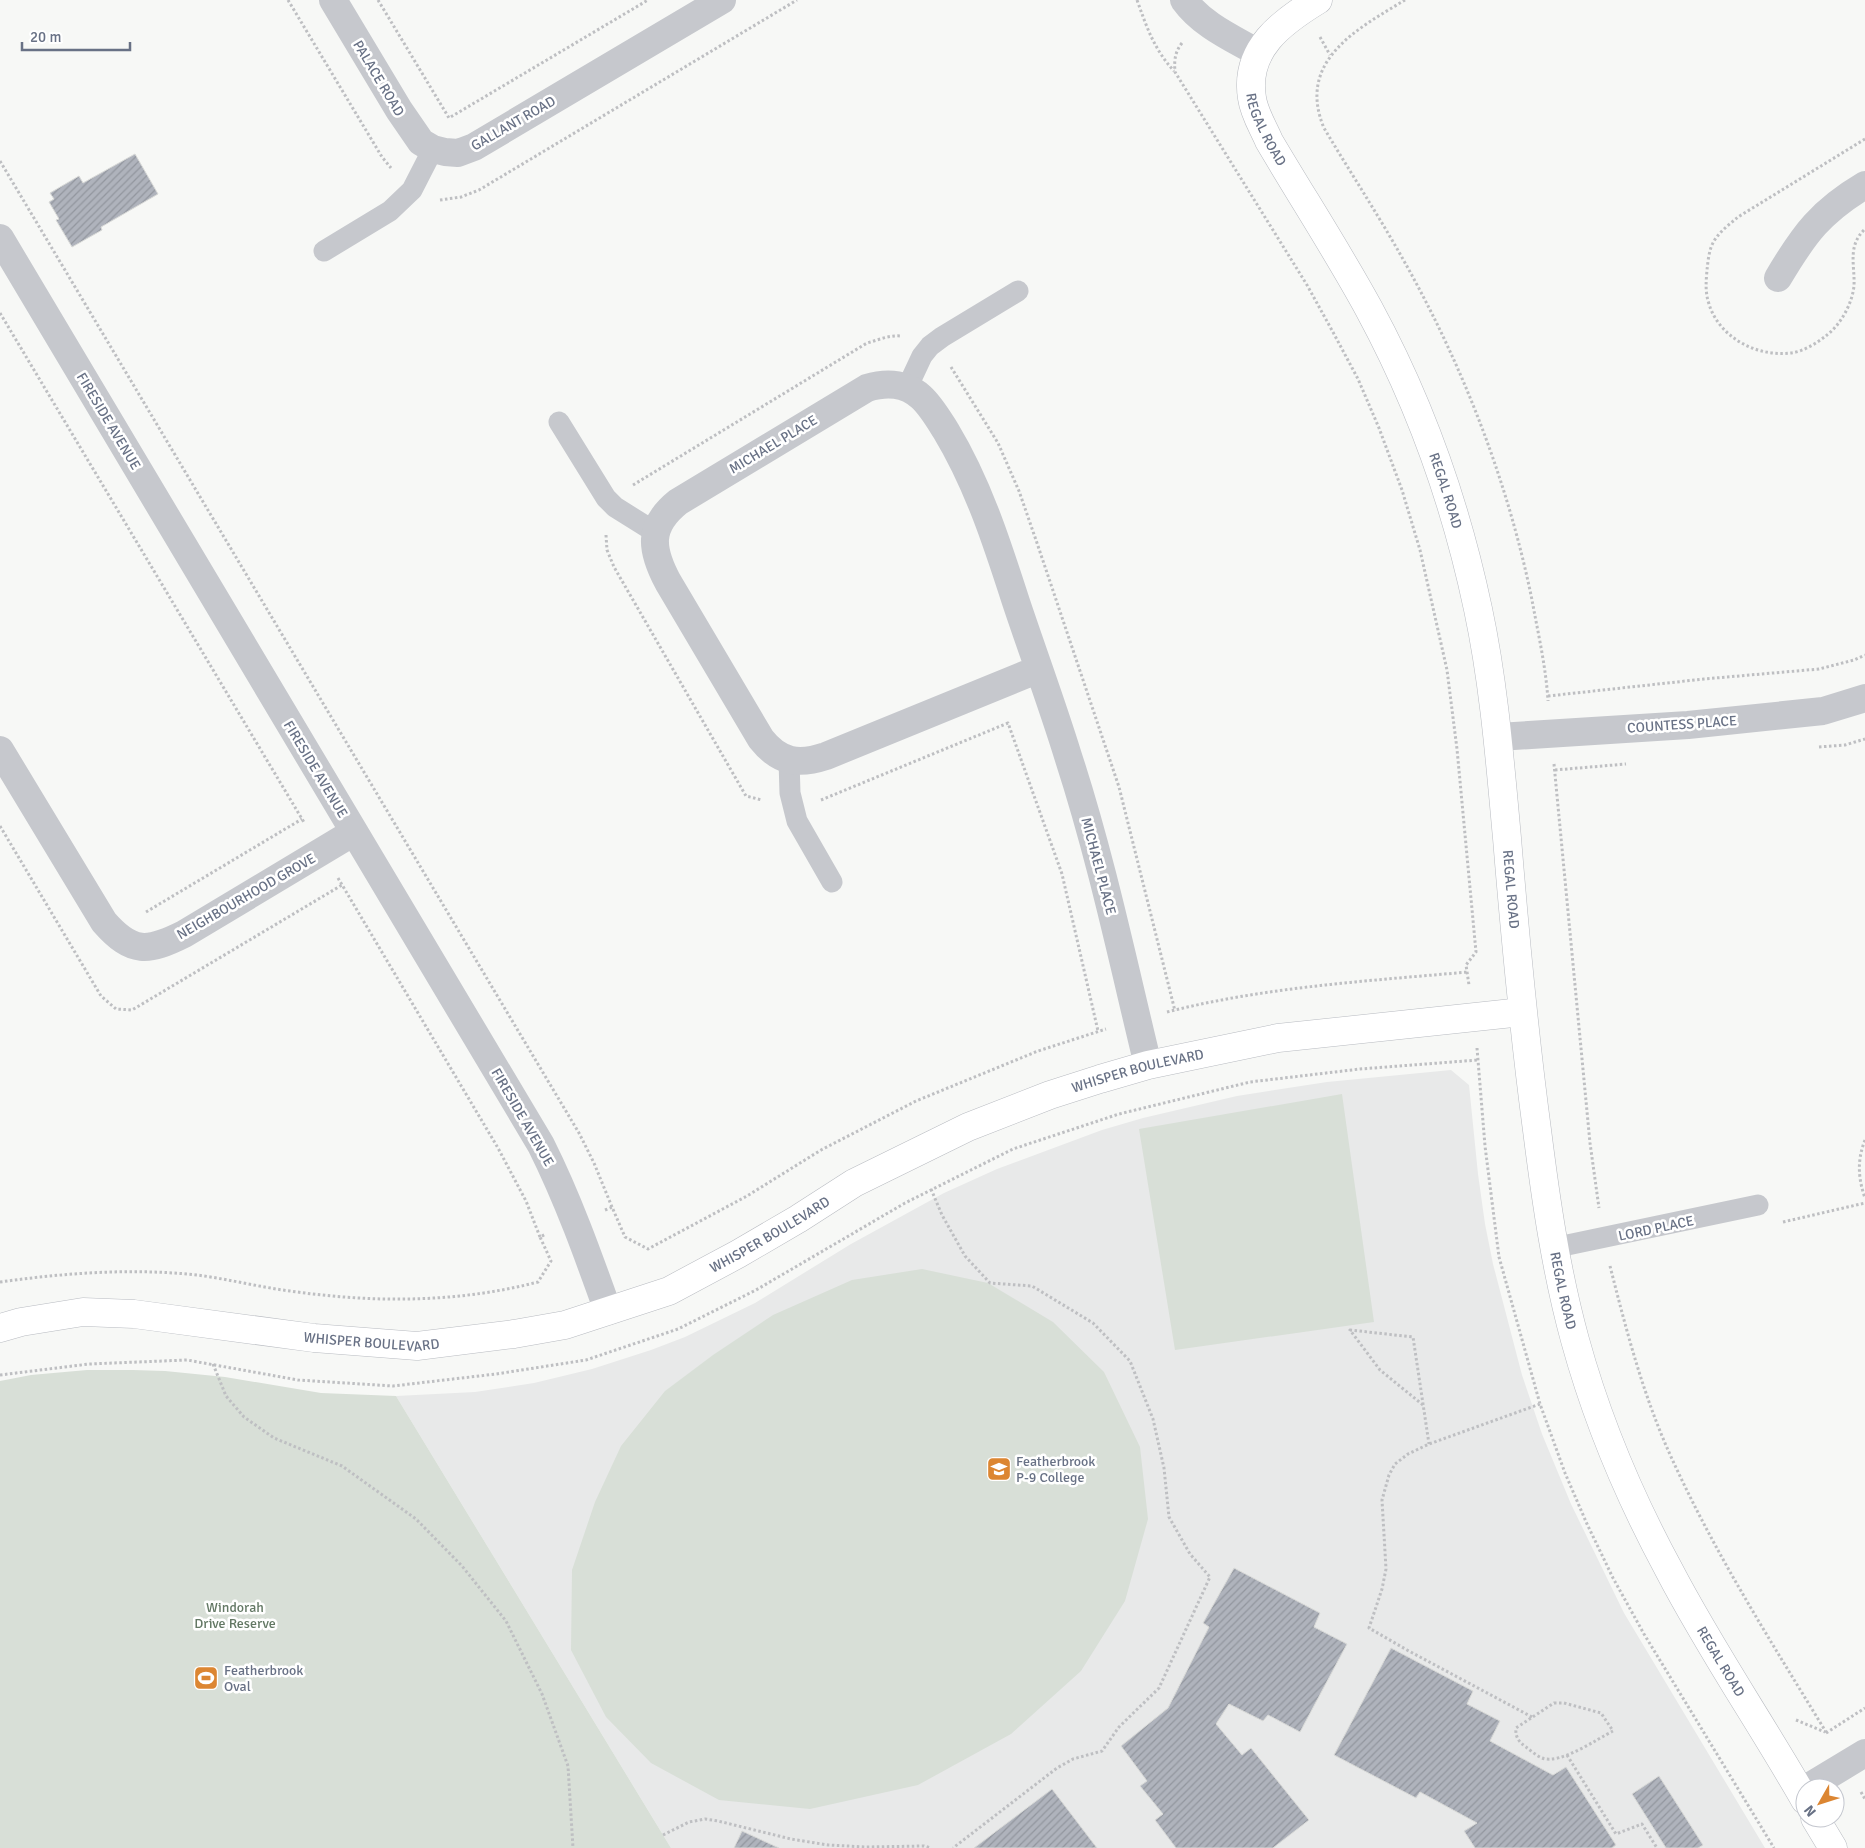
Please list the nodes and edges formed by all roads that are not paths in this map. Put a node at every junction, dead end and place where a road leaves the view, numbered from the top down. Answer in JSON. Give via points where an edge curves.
{"nodes":[{"id":1,"x":333,"y":0,"type":"edge"},
{"id":2,"x":722,"y":0,"type":"edge"},
{"id":3,"x":1318,"y":0,"type":"edge"},
{"id":4,"x":1193,"y":9,"type":"edge"},
{"id":5,"x":1258,"y":53,"type":"junction"},
{"id":6,"x":433,"y":149,"type":"junction"},
{"id":7,"x":1865,"y":185,"type":"edge"},
{"id":8,"x":0,"y":238,"type":"edge"},
{"id":9,"x":324,"y":251,"type":"dead end"},
{"id":10,"x":1778,"y":278,"type":"dead end"},
{"id":11,"x":1018,"y":291,"type":"dead end"},
{"id":12,"x":907,"y":388,"type":"junction"},
{"id":13,"x":560,"y":422,"type":"dead end"},
{"id":14,"x":655,"y":532,"type":"junction"},
{"id":15,"x":1039,"y":669,"type":"junction"},
{"id":16,"x":1865,"y":698,"type":"edge"},
{"id":17,"x":1498,"y":737,"type":"junction"},
{"id":18,"x":0,"y":750,"type":"edge"},
{"id":19,"x":789,"y":760,"type":"junction"},
{"id":20,"x":354,"y":832,"type":"junction"},
{"id":21,"x":832,"y":882,"type":"dead end"},
{"id":22,"x":1522,"y":1012,"type":"junction"},
{"id":23,"x":1148,"y":1066,"type":"junction"},
{"id":24,"x":1758,"y":1205,"type":"dead end"},
{"id":25,"x":1553,"y":1248,"type":"junction"},
{"id":26,"x":608,"y":1311,"type":"junction"},
{"id":27,"x":0,"y":1328,"type":"edge"},
{"id":28,"x":1865,"y":1753,"type":"edge"},
{"id":29,"x":1796,"y":1778,"type":"edge"},
{"id":30,"x":1827,"y":1778,"type":"edge"},
{"id":31,"x":1822,"y":1828,"type":"edge"},
{"id":32,"x":1833,"y":1848,"type":"edge"}],
"edges":[{"from":1,"to":6,"type":"street","name":"PALACE ROAD","via":[[412,130],[421,142]]},
{"from":2,"to":6,"type":"street","name":"GALLANT ROAD","via":[[474,147],[458,153]]},
{"from":3,"to":5,"type":"street","name":"REGAL ROAD","via":[[1284,22]]},
{"from":4,"to":5,"type":"street","via":[[1221,32]]},
{"from":5,"to":17,"type":"street","name":"REGAL ROAD","via":[[1250,83],[1258,117],[1269,141],[1371,312],[1399,370],[1446,489],[1478,611]]},
{"from":6,"to":9,"type":"lane","via":[[412,190],[390,211]]},
{"from":7,"to":10,"type":"street","via":[[1840,200],[1815,224]]},
{"from":8,"to":20,"type":"street","name":"FIRESIDE AVENUE"},
{"from":11,"to":12,"type":"lane","via":[[930,346]]},
{"from":12,"to":14,"type":"street","name":"MICHAEL PLACE","via":[[878,385],[847,399],[678,502],[667,510]]},
{"from":12,"to":15,"type":"street","name":"MICHAEL PLACE","via":[[922,398],[936,415],[971,477]]},
{"from":13,"to":14,"type":"lane","via":[[596,484],[615,507]]},
{"from":14,"to":19,"type":"street","via":[[658,562],[677,598],[761,739],[778,756]]},
{"from":15,"to":19,"type":"street","via":[[826,756],[814,760]]},
{"from":15,"to":23,"type":"street","name":"MICHAEL PLACE","via":[[1068,755],[1106,888]]},
{"from":16,"to":17,"type":"street","name":"COUNTESS PLACE","via":[[1823,712],[1688,725]]},
{"from":17,"to":22,"type":"street","name":"REGAL ROAD"},
{"from":18,"to":20,"type":"street","name":"NEIGHBOURHOOD GROVE","via":[[96,910],[113,932],[127,944],[137,947],[166,943],[184,934]]},
{"from":19,"to":21,"type":"lane","via":[[793,807],[803,833]]},
{"from":20,"to":26,"type":"street","name":"FIRESIDE AVENUE","via":[[542,1145],[576,1221]]},
{"from":22,"to":23,"type":"street","name":"WHISPER BOULEVARD","via":[[1278,1038]]},
{"from":22,"to":25,"type":"street","name":"REGAL ROAD"},
{"from":23,"to":26,"type":"street","name":"WHISPER BOULEVARD","via":[[1058,1092],[968,1127],[854,1183],[798,1219],[669,1291]]},
{"from":24,"to":25,"type":"lane","name":"LORD PLACE"},
{"from":25,"to":29,"type":"street","name":"REGAL ROAD","via":[[1575,1342],[1595,1404],[1646,1525],[1674,1581]]},
{"from":26,"to":27,"type":"street","name":"WHISPER BOULEVARD","via":[[565,1325],[417,1346],[314,1338],[134,1314],[83,1312]]},
{"from":28,"to":30,"type":"street"},
{"from":31,"to":32,"type":"street"}]}
